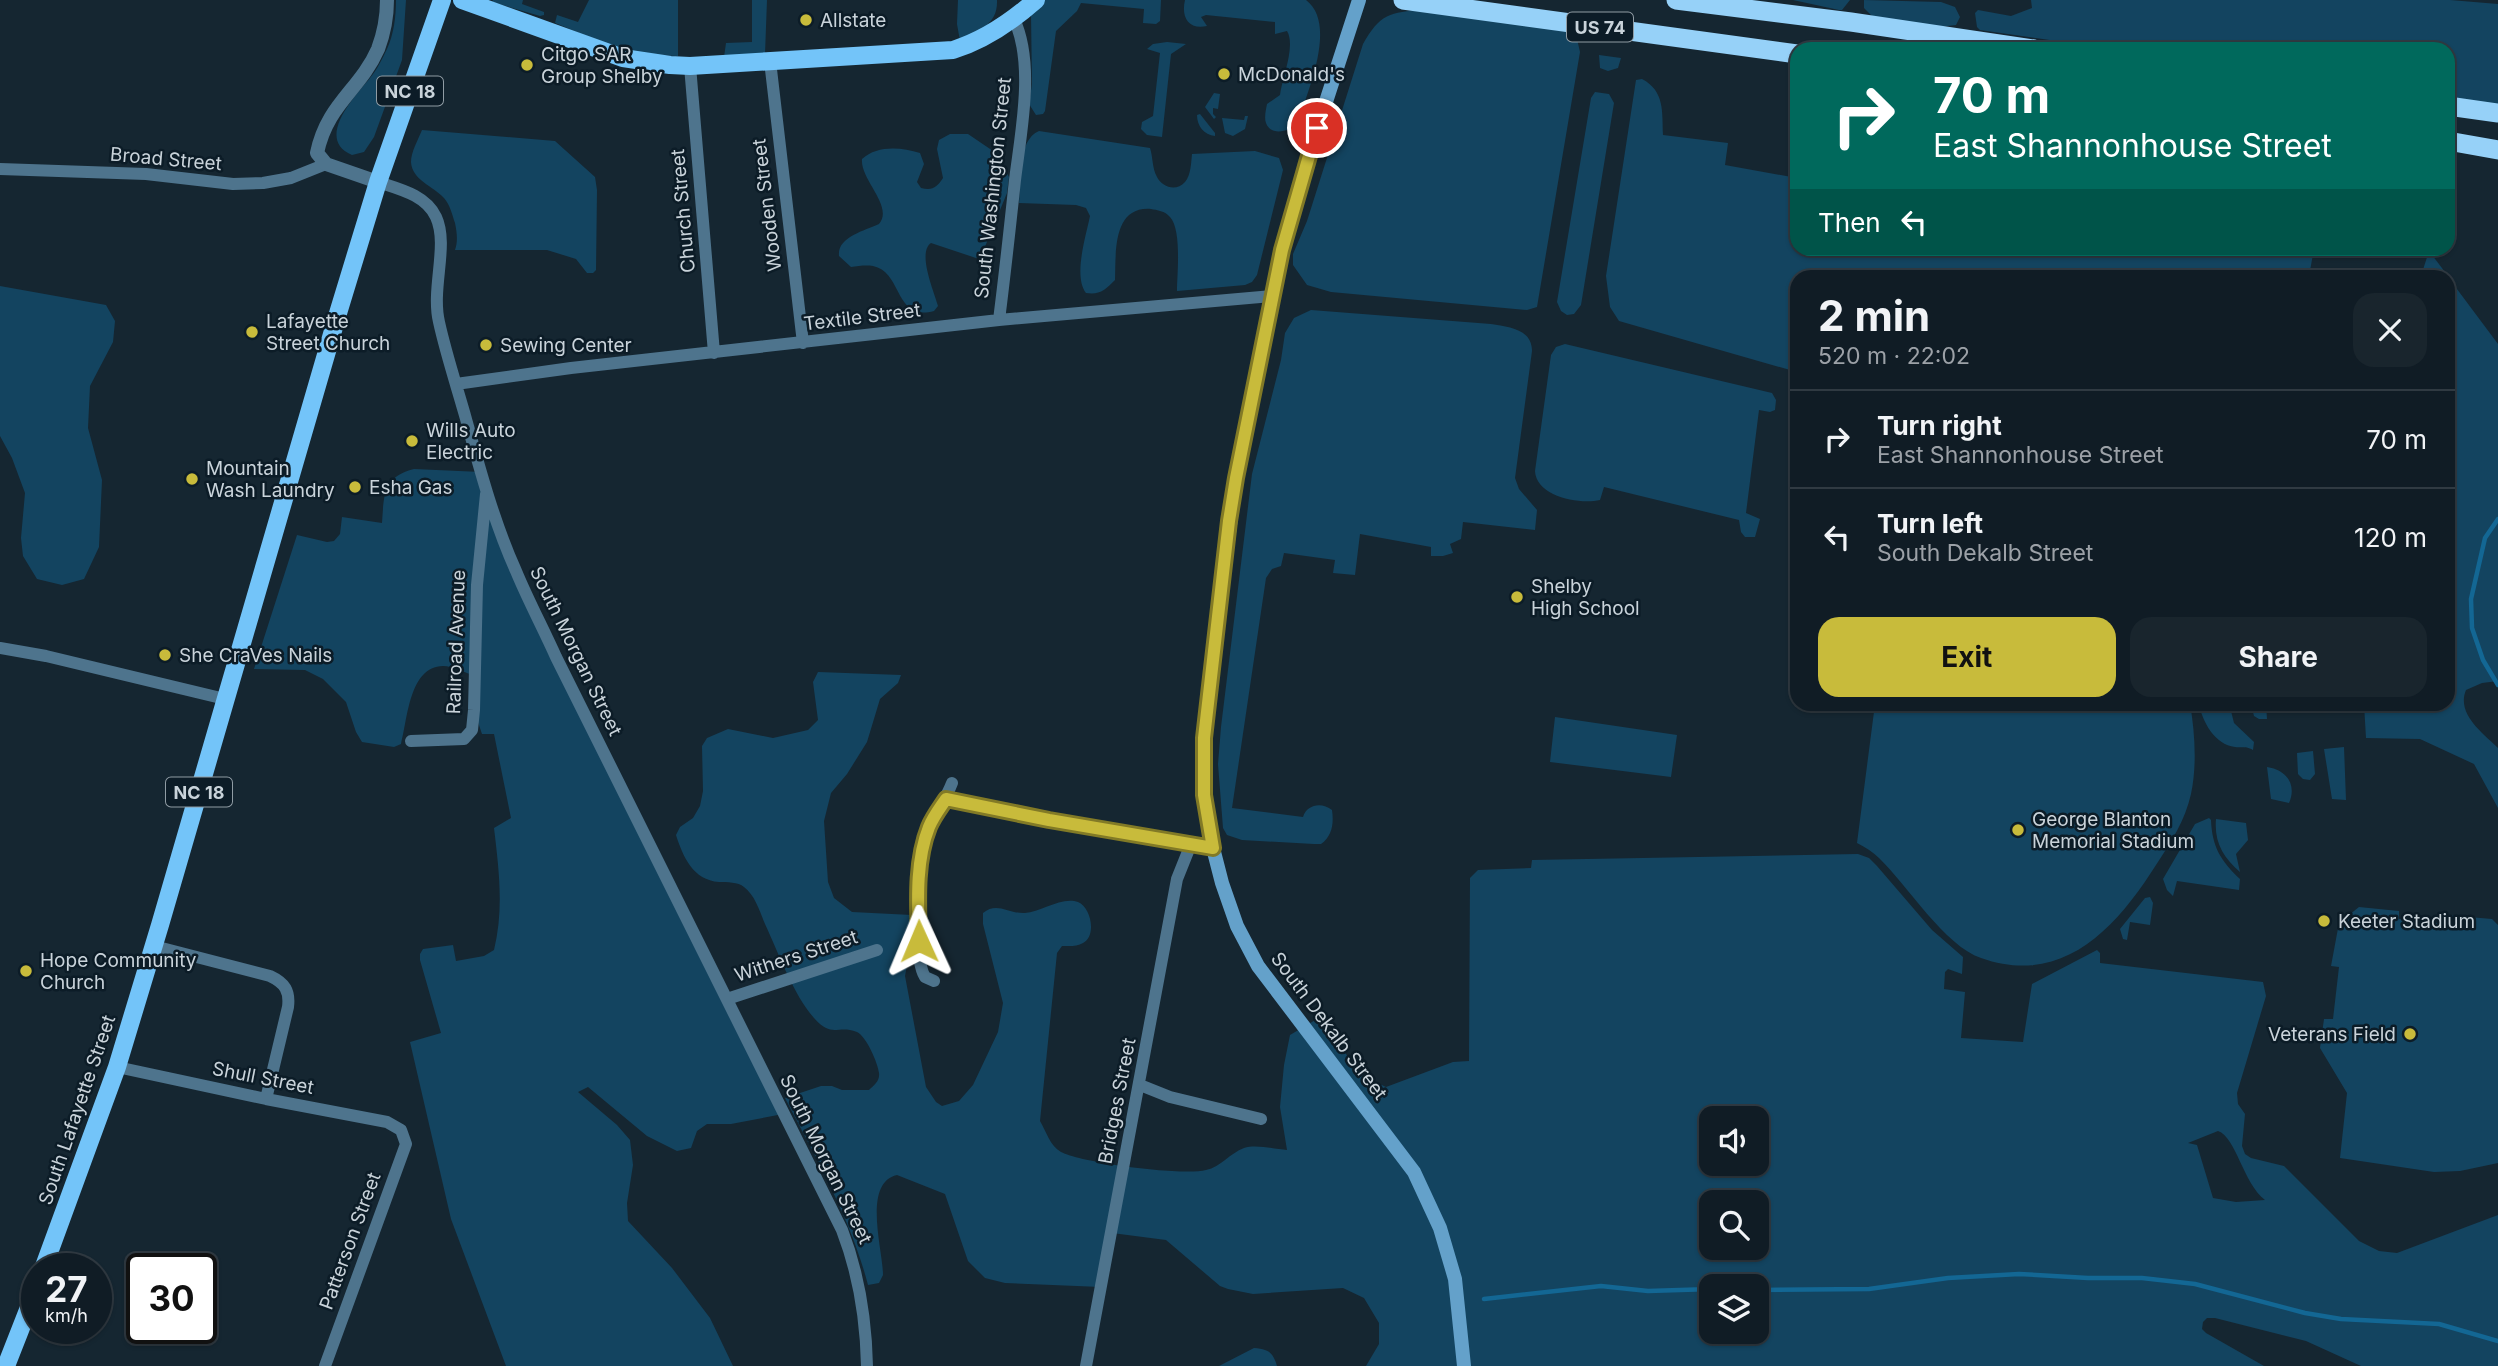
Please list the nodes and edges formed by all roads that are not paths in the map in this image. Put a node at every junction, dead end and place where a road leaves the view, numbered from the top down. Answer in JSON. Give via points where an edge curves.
{"nodes":[{"id":1,"x":387,"y":0,"type":"edge"},
{"id":2,"x":442,"y":0,"type":"edge"},
{"id":3,"x":462,"y":0,"type":"edge"},
{"id":4,"x":1010,"y":0,"type":"edge"},
{"id":5,"x":1036,"y":0,"type":"edge"},
{"id":6,"x":1359,"y":0,"type":"edge"},
{"id":7,"x":1403,"y":0,"type":"edge"},
{"id":8,"x":1676,"y":0,"type":"edge"},
{"id":9,"x":1014,"y":19,"type":"junction"},
{"id":10,"x":1987,"y":42,"type":"edge"},
{"id":11,"x":1790,"y":53,"type":"edge"},
{"id":12,"x":769,"y":61,"type":"junction"},
{"id":13,"x":690,"y":66,"type":"junction"},
{"id":14,"x":2455,"y":107,"type":"edge"},
{"id":15,"x":2498,"y":113,"type":"edge"},
{"id":16,"x":2455,"y":142,"type":"edge"},
{"id":17,"x":2498,"y":150,"type":"edge"},
{"id":18,"x":326,"y":164,"type":"junction"},
{"id":19,"x":0,"y":169,"type":"edge"},
{"id":20,"x":378,"y":182,"type":"junction"},
{"id":21,"x":1273,"y":296,"type":"junction"},
{"id":22,"x":999,"y":320,"type":"junction"},
{"id":23,"x":803,"y":344,"type":"junction"},
{"id":24,"x":714,"y":353,"type":"junction"},
{"id":25,"x":456,"y":384,"type":"junction"},
{"id":26,"x":486,"y":490,"type":"junction"},
{"id":27,"x":0,"y":648,"type":"edge"},
{"id":28,"x":225,"y":699,"type":"junction"},
{"id":29,"x":411,"y":741,"type":"dead end"},
{"id":30,"x":952,"y":783,"type":"dead end"},
{"id":31,"x":946,"y":799,"type":"junction"},
{"id":32,"x":1191,"y":844,"type":"junction"},
{"id":33,"x":1213,"y":848,"type":"junction"},
{"id":34,"x":154,"y":946,"type":"junction"},
{"id":35,"x":877,"y":950,"type":"dead end"},
{"id":36,"x":934,"y":981,"type":"dead end"},
{"id":37,"x":727,"y":999,"type":"junction"},
{"id":38,"x":117,"y":1067,"type":"junction"},
{"id":39,"x":1140,"y":1085,"type":"junction"},
{"id":40,"x":266,"y":1099,"type":"junction"},
{"id":41,"x":1261,"y":1119,"type":"dead end"},
{"id":42,"x":401,"y":1130,"type":"joint"},
{"id":43,"x":49,"y":1253,"type":"edge"},
{"id":44,"x":21,"y":1328,"type":"edge"},
{"id":45,"x":6,"y":1366,"type":"edge"},
{"id":46,"x":325,"y":1366,"type":"edge"},
{"id":47,"x":867,"y":1366,"type":"edge"},
{"id":48,"x":1086,"y":1366,"type":"edge"},
{"id":49,"x":1464,"y":1366,"type":"edge"}],
"edges":[{"from":1,"to":18,"type":"street","via":[[377,51],[324,128],[317,153]]},
{"from":2,"to":20,"type":"main road","name":"South Lafayette Street","number":"NC 18"},
{"from":3,"to":13,"type":"main road","via":[[623,58]]},
{"from":4,"to":9,"type":"main road"},
{"from":5,"to":9,"type":"main road"},
{"from":6,"to":21,"type":"main road","name":"South Dekalb Street","via":[[1310,151]]},
{"from":7,"to":11,"type":"highway","number":"US 74"},
{"from":8,"to":10,"type":"highway"},
{"from":9,"to":12,"type":"main road","via":[[981,40],[941,52]]},
{"from":9,"to":22,"type":"street","name":"South Washington Street","via":[[1025,61]]},
{"from":12,"to":13,"type":"main road"},
{"from":12,"to":23,"type":"street","name":"Wooden Street"},
{"from":13,"to":24,"type":"street","name":"Church Street"},
{"from":14,"to":15,"type":"highway"},
{"from":16,"to":17,"type":"highway"},
{"from":18,"to":19,"type":"street","name":"Broad Street","via":[[280,181],[233,184],[146,174]]},
{"from":18,"to":20,"type":"street","name":"South Morgan Street"},
{"from":20,"to":25,"type":"street","name":"South Morgan Street","via":[[423,201],[437,220],[441,239],[436,308]]},
{"from":20,"to":28,"type":"main road","name":"South Lafayette Street","number":"NC 18"},
{"from":21,"to":22,"type":"street","name":"Textile Street"},
{"from":21,"to":33,"type":"main road","name":"South Dekalb Street","via":[[1236,478],[1205,721],[1204,795]]},
{"from":22,"to":23,"type":"street","name":"Textile Street"},
{"from":23,"to":24,"type":"street","name":"Textile Street"},
{"from":24,"to":25,"type":"street","name":"Textile Street"},
{"from":25,"to":26,"type":"street","name":"South Morgan Street"},
{"from":26,"to":29,"type":"street","name":"Railroad Avenue","via":[[472,730],[464,739]]},
{"from":26,"to":37,"type":"street","name":"South Morgan Street","via":[[515,569],[556,657]]},
{"from":27,"to":28,"type":"street"},
{"from":28,"to":34,"type":"main road","name":"South Lafayette Street","number":"NC 18"},
{"from":30,"to":31,"type":"street"},
{"from":31,"to":32,"type":"street"},
{"from":31,"to":36,"type":"street","via":[[929,827],[918,899],[919,962],[925,977]]},
{"from":32,"to":33,"type":"street"},
{"from":32,"to":39,"type":"street","name":"Bridges Street","via":[[1177,879]]},
{"from":33,"to":49,"type":"main road","name":"South Dekalb Street","via":[[1237,926],[1258,967],[1414,1172],[1440,1228],[1455,1279]]},
{"from":34,"to":38,"type":"main road","name":"South Lafayette Street","number":"NC 18"},
{"from":34,"to":40,"type":"street","via":[[270,976],[284,985],[288,1007]]},
{"from":35,"to":37,"type":"street","name":"Withers Street"},
{"from":37,"to":47,"type":"street","name":"South Morgan Street","via":[[850,1251],[862,1299]]},
{"from":38,"to":40,"type":"street","name":"Shull Street"},
{"from":38,"to":43,"type":"main road","name":"South Lafayette Street","number":"NC 18"},
{"from":39,"to":41,"type":"street"},
{"from":39,"to":48,"type":"street","name":"Bridges Street"},
{"from":40,"to":42,"type":"street","name":"Shull Street","via":[[387,1122]]},
{"from":42,"to":46,"type":"street","name":"Patterson Street","via":[[405,1144]]},
{"from":44,"to":45,"type":"main road"}]}
